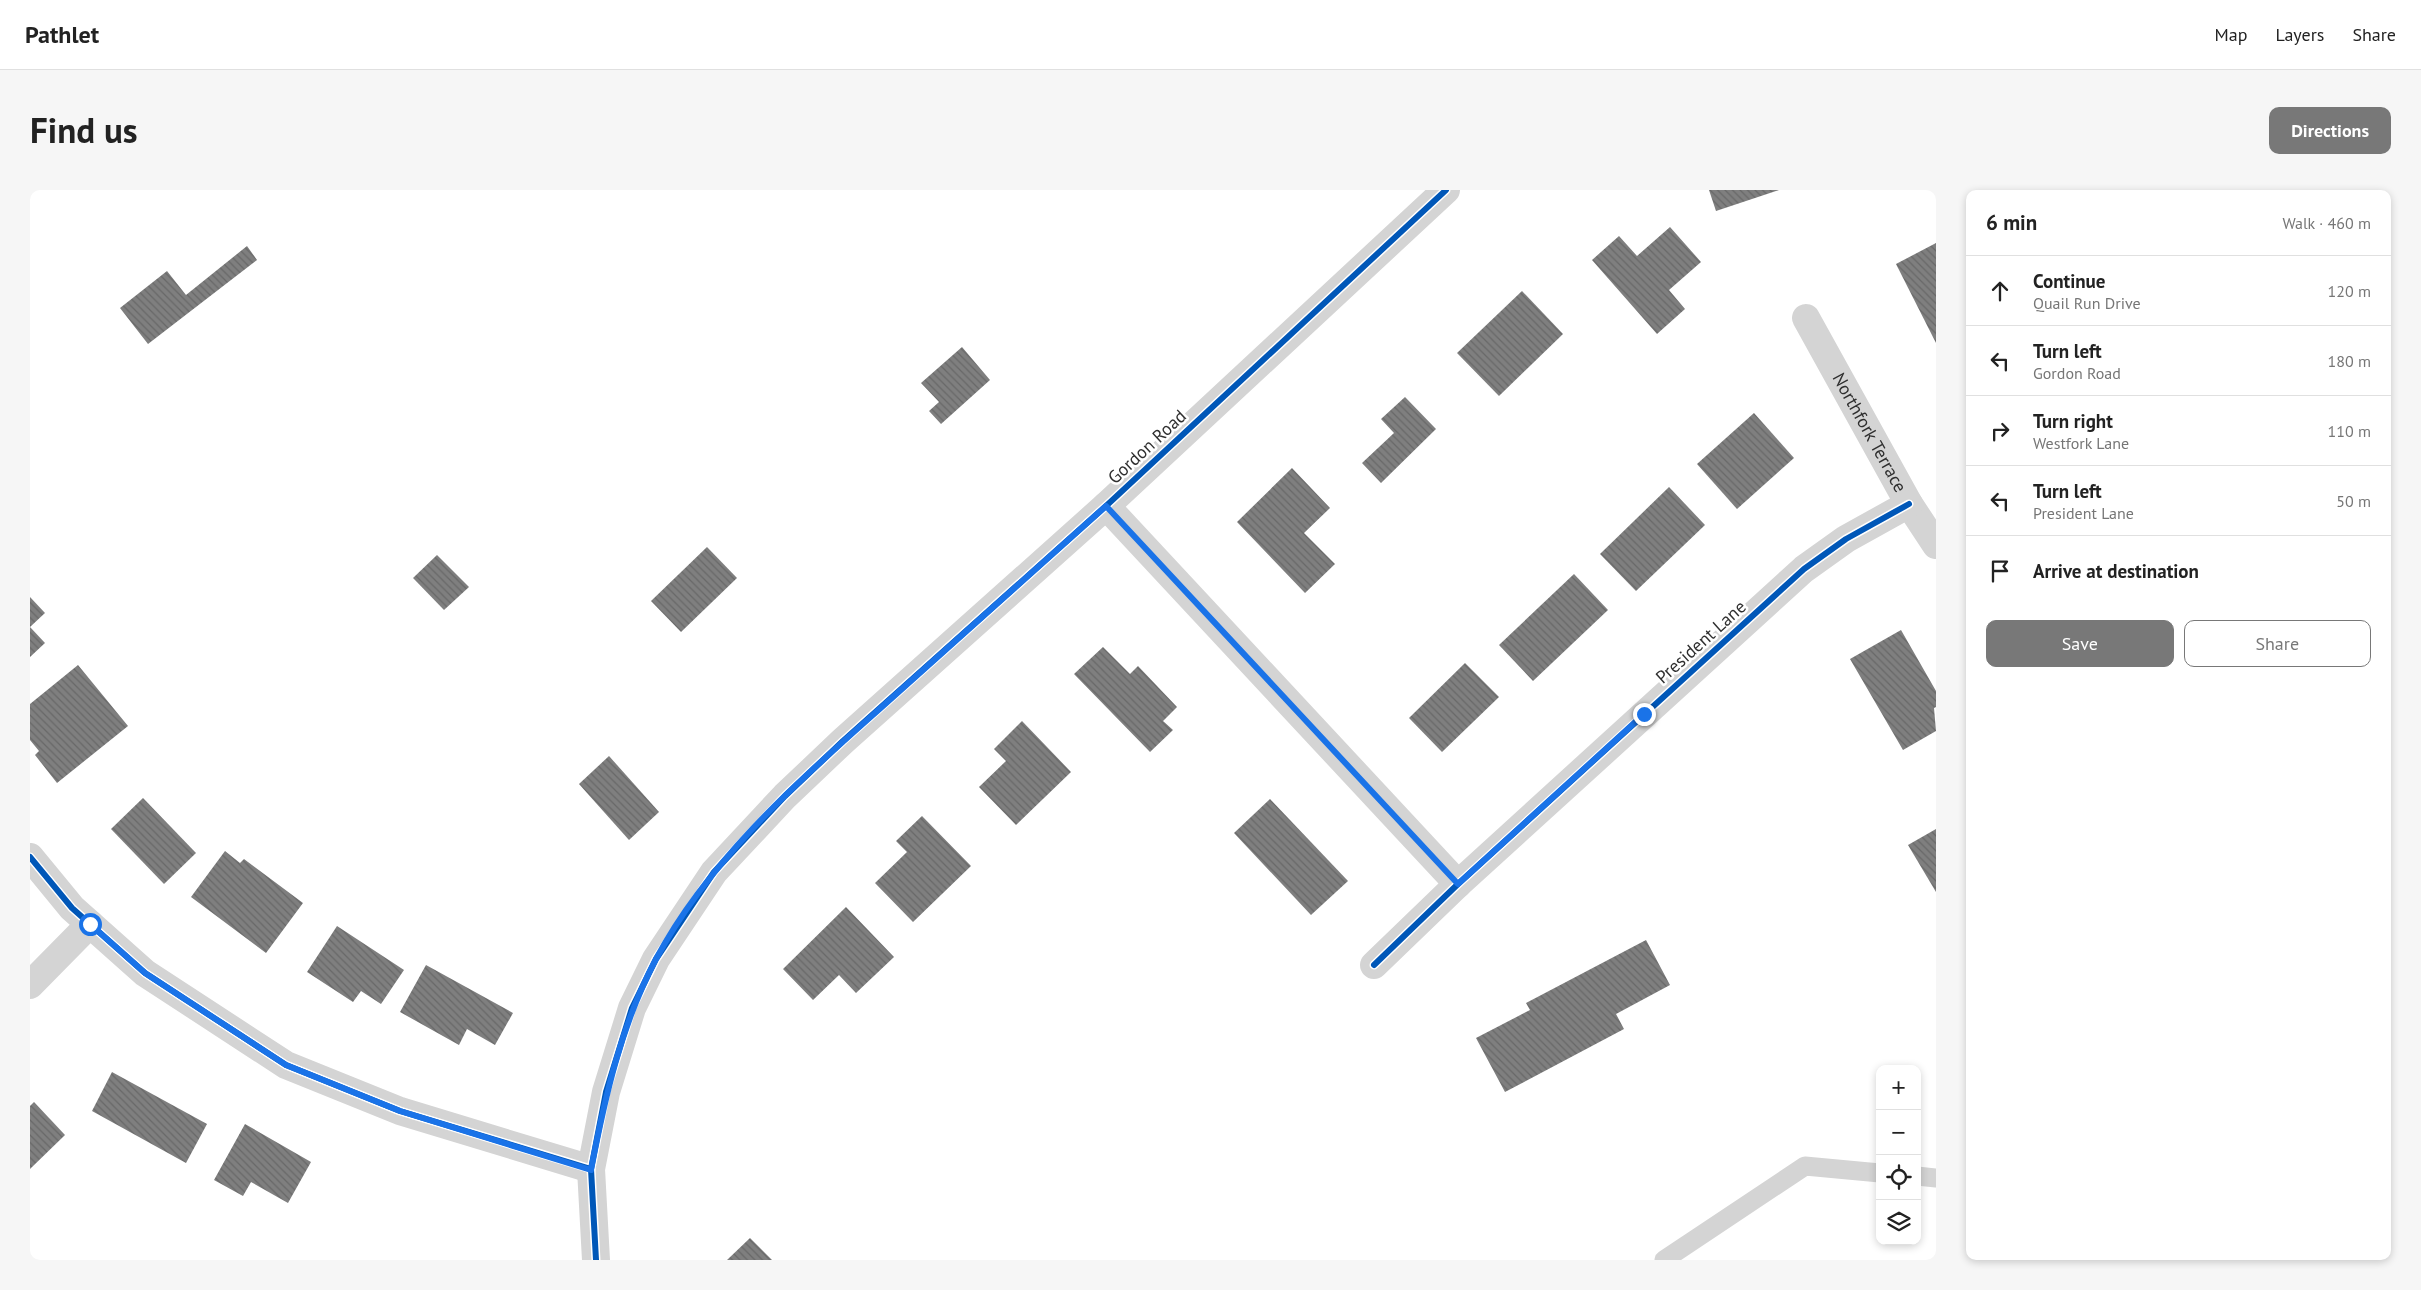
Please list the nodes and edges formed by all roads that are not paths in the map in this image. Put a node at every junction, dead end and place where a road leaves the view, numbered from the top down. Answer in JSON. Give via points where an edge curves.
{"nodes":[{"id":1,"x":1446,"y":190,"type":"edge"},
{"id":2,"x":1806,"y":318,"type":"dead end"},
{"id":3,"x":1910,"y":504,"type":"junction"},
{"id":4,"x":1106,"y":506,"type":"junction"},
{"id":5,"x":1936,"y":545,"type":"edge"},
{"id":6,"x":30,"y":857,"type":"edge"},
{"id":7,"x":1458,"y":884,"type":"junction"},
{"id":8,"x":90,"y":924,"type":"junction"},
{"id":9,"x":1374,"y":965,"type":"dead end"},
{"id":10,"x":30,"y":985,"type":"edge"},
{"id":11,"x":591,"y":1170,"type":"junction"},
{"id":12,"x":1876,"y":1173,"type":"edge"},
{"id":13,"x":1921,"y":1176,"type":"edge"},
{"id":14,"x":1936,"y":1178,"type":"edge"},
{"id":15,"x":596,"y":1260,"type":"edge"},
{"id":16,"x":1664,"y":1260,"type":"edge"}],
"edges":[{"from":1,"to":4,"type":"street","name":"Gordon Road"},
{"from":2,"to":3,"type":"street","name":"Northfork Terrace"},
{"from":3,"to":5,"type":"street","name":"Northfork Terrace"},
{"from":3,"to":7,"type":"street","name":"President Lane","via":[[1846,539],[1804,569]]},
{"from":4,"to":7,"type":"street"},
{"from":4,"to":11,"type":"street","name":"Gordon Road","via":[[837,747],[767,814],[714,872],[660,952],[632,1008],[606,1092]]},
{"from":6,"to":8,"type":"street","via":[[72,908]]},
{"from":7,"to":9,"type":"street","name":"President Lane"},
{"from":8,"to":10,"type":"street"},
{"from":8,"to":11,"type":"street","via":[[145,973],[286,1065],[400,1111]]},
{"from":11,"to":15,"type":"street","name":"Gordon Road"},
{"from":12,"to":16,"type":"lane","via":[[1805,1166]]},
{"from":13,"to":14,"type":"lane"}]}
